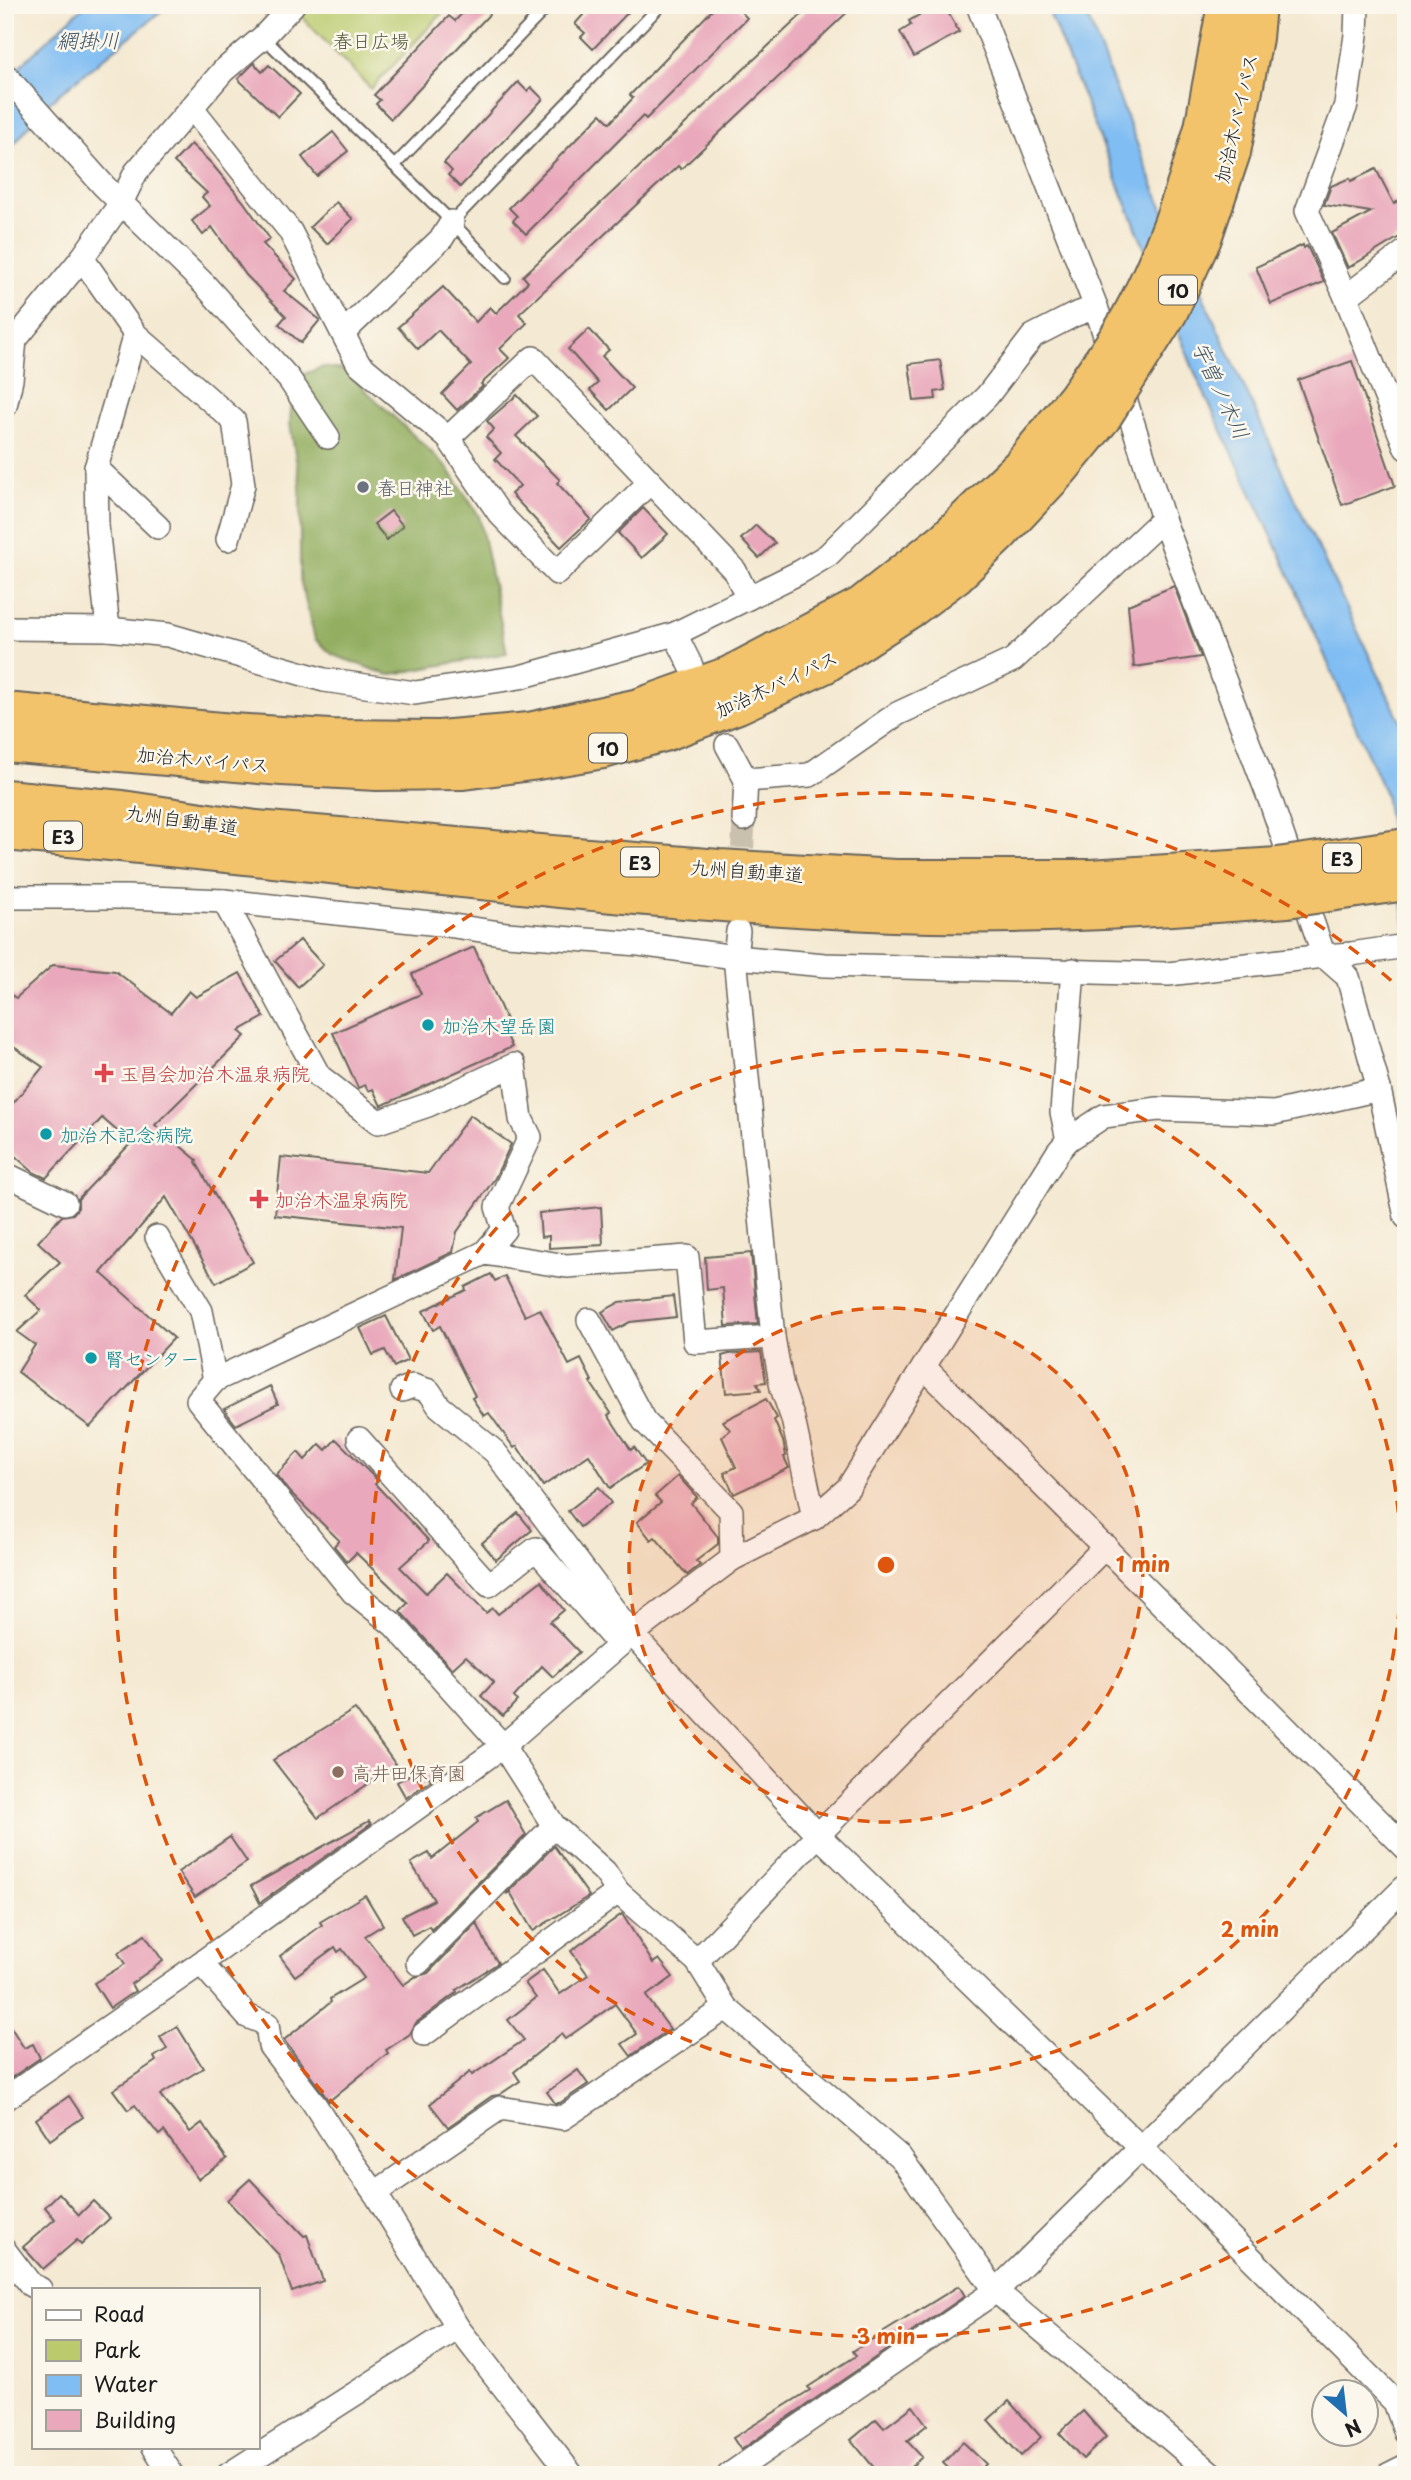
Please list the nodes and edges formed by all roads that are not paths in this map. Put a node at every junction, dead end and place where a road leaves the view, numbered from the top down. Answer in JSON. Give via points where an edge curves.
{"nodes":[{"id":1,"x":293,"y":5,"type":"edge"},
{"id":2,"x":549,"y":5,"type":"edge"},
{"id":3,"x":661,"y":5,"type":"edge"},
{"id":4,"x":978,"y":5,"type":"edge"},
{"id":5,"x":1227,"y":5,"type":"edge"},
{"id":6,"x":1256,"y":5,"type":"edge"},
{"id":7,"x":1357,"y":5,"type":"edge"},
{"id":8,"x":263,"y":37,"type":"junction"},
{"id":9,"x":5,"y":75,"type":"edge"},
{"id":10,"x":192,"y":108,"type":"junction"},
{"id":11,"x":1217,"y":140,"type":"junction"},
{"id":12,"x":394,"y":166,"type":"junction"},
{"id":13,"x":121,"y":203,"type":"junction"},
{"id":14,"x":452,"y":222,"type":"junction"},
{"id":15,"x":1406,"y":251,"type":"edge"},
{"id":16,"x":82,"y":258,"type":"junction"},
{"id":17,"x":505,"y":278,"type":"dead end"},
{"id":18,"x":1346,"y":296,"type":"junction"},
{"id":19,"x":1096,"y":307,"type":"junction"},
{"id":20,"x":343,"y":333,"type":"junction"},
{"id":21,"x":135,"y":334,"type":"junction"},
{"id":22,"x":5,"y":406,"type":"edge"},
{"id":23,"x":1090,"y":407,"type":"junction"},
{"id":24,"x":328,"y":437,"type":"dead end"},
{"id":25,"x":448,"y":438,"type":"junction"},
{"id":26,"x":1406,"y":448,"type":"edge"},
{"id":27,"x":96,"y":468,"type":"junction"},
{"id":28,"x":650,"y":482,"type":"junction"},
{"id":29,"x":1163,"y":519,"type":"junction"},
{"id":30,"x":158,"y":527,"type":"dead end"},
{"id":31,"x":228,"y":539,"type":"dead end"},
{"id":32,"x":747,"y":598,"type":"junction"},
{"id":33,"x":5,"y":628,"type":"edge"},
{"id":34,"x":108,"y":629,"type":"junction"},
{"id":35,"x":675,"y":634,"type":"junction"},
{"id":36,"x":691,"y":666,"type":"dead end"},
{"id":37,"x":5,"y":712,"type":"edge"},
{"id":38,"x":5,"y":742,"type":"edge"},
{"id":39,"x":727,"y":744,"type":"dead end"},
{"id":40,"x":746,"y":780,"type":"junction"},
{"id":41,"x":5,"y":799,"type":"edge"},
{"id":42,"x":744,"y":819,"type":"tunnel mouth"},
{"id":43,"x":5,"y":831,"type":"edge"},
{"id":44,"x":5,"y":840,"type":"edge"},
{"id":45,"x":121,"y":841,"type":"junction"},
{"id":46,"x":1406,"y":848,"type":"edge"},
{"id":47,"x":1406,"y":881,"type":"edge"},
{"id":48,"x":1282,"y":882,"type":"junction"},
{"id":49,"x":5,"y":897,"type":"edge"},
{"id":50,"x":224,"y":901,"type":"junction"},
{"id":51,"x":738,"y":931,"type":"dead end"},
{"id":52,"x":1406,"y":946,"type":"edge"},
{"id":53,"x":1324,"y":956,"type":"junction"},
{"id":54,"x":736,"y":957,"type":"junction"},
{"id":55,"x":1073,"y":970,"type":"junction"},
{"id":56,"x":1379,"y":1089,"type":"junction"},
{"id":57,"x":1068,"y":1140,"type":"junction"},
{"id":58,"x":5,"y":1174,"type":"edge"},
{"id":59,"x":65,"y":1203,"type":"dead end"},
{"id":60,"x":1406,"y":1217,"type":"edge"},
{"id":61,"x":157,"y":1237,"type":"dead end"},
{"id":62,"x":484,"y":1253,"type":"junction"},
{"id":63,"x":589,"y":1320,"type":"dead end"},
{"id":64,"x":773,"y":1337,"type":"junction"},
{"id":65,"x":924,"y":1367,"type":"junction"},
{"id":66,"x":215,"y":1381,"type":"junction"},
{"id":67,"x":402,"y":1390,"type":"dead end"},
{"id":68,"x":359,"y":1440,"type":"dead end"},
{"id":69,"x":814,"y":1518,"type":"junction"},
{"id":70,"x":1106,"y":1546,"type":"junction"},
{"id":71,"x":732,"y":1559,"type":"junction"},
{"id":72,"x":625,"y":1639,"type":"junction"},
{"id":73,"x":503,"y":1746,"type":"junction"},
{"id":74,"x":554,"y":1826,"type":"junction"},
{"id":75,"x":818,"y":1835,"type":"junction"},
{"id":76,"x":1406,"y":1848,"type":"edge"},
{"id":77,"x":1406,"y":1886,"type":"edge"},
{"id":78,"x":618,"y":1892,"type":"junction"},
{"id":79,"x":697,"y":1961,"type":"junction"},
{"id":80,"x":418,"y":1962,"type":"dead end"},
{"id":81,"x":201,"y":1963,"type":"junction"},
{"id":82,"x":726,"y":2008,"type":"junction"},
{"id":83,"x":424,"y":2034,"type":"dead end"},
{"id":84,"x":5,"y":2099,"type":"edge"},
{"id":85,"x":1141,"y":2148,"type":"junction"},
{"id":86,"x":375,"y":2193,"type":"junction"},
{"id":87,"x":5,"y":2251,"type":"edge"},
{"id":88,"x":38,"y":2288,"type":"edge"},
{"id":89,"x":996,"y":2291,"type":"junction"},
{"id":90,"x":458,"y":2328,"type":"junction"},
{"id":91,"x":1406,"y":2432,"type":"edge"},
{"id":92,"x":155,"y":2448,"type":"edge"},
{"id":93,"x":1406,"y":2466,"type":"edge"},
{"id":94,"x":172,"y":2475,"type":"edge"},
{"id":95,"x":228,"y":2475,"type":"edge"},
{"id":96,"x":572,"y":2475,"type":"edge"},
{"id":97,"x":729,"y":2475,"type":"edge"},
{"id":98,"x":1213,"y":2475,"type":"edge"},
{"id":99,"x":1388,"y":2475,"type":"edge"}],
"edges":[{"from":1,"to":8,"type":"street"},
{"from":2,"to":12,"type":"lane"},
{"from":3,"to":14,"type":"lane"},
{"from":4,"to":19,"type":"street"},
{"from":5,"to":11,"type":"highway","name":"加治木バイパス","number":"10"},
{"from":6,"to":11,"type":"highway","name":"加治木バイパス","number":"10","via":[[1253,38]]},
{"from":7,"to":18,"type":"street","via":[[1346,105],[1307,211]]},
{"from":8,"to":10,"type":"street","via":[[223,71]]},
{"from":8,"to":12,"type":"lane"},
{"from":9,"to":13,"type":"street"},
{"from":10,"to":13,"type":"street","via":[[136,172]]},
{"from":10,"to":20,"type":"street","via":[[290,232]]},
{"from":11,"to":23,"type":"highway","name":"加治木バイパス","number":"10","bridge":true,"via":[[1186,190],[1157,265]]},
{"from":12,"to":14,"type":"lane"},
{"from":13,"to":16,"type":"street"},
{"from":13,"to":24,"type":"street","via":[[204,284],[289,379]]},
{"from":14,"to":17,"type":"lane"},
{"from":14,"to":20,"type":"street","via":[[442,239]]},
{"from":15,"to":18,"type":"street"},
{"from":16,"to":21,"type":"street"},
{"from":16,"to":22,"type":"street","via":[[15,340]]},
{"from":18,"to":26,"type":"street"},
{"from":19,"to":29,"type":"street"},
{"from":19,"to":32,"type":"street","via":[[1033,337],[987,396],[828,555]]},
{"from":20,"to":25,"type":"street","via":[[358,363]]},
{"from":21,"to":27,"type":"street"},
{"from":21,"to":31,"type":"street","via":[[234,421],[243,485]]},
{"from":23,"to":37,"type":"highway","name":"加治木バイパス","number":"10","via":[[946,540],[862,606],[729,676],[639,708],[529,732],[439,740],[246,734]]},
{"from":23,"to":38,"type":"highway","name":"加治木バイパス","number":"10","via":[[1059,469],[955,575],[824,664],[664,732],[603,749],[531,761],[414,771],[282,766]]},
{"from":25,"to":28,"type":"street","via":[[533,358]]},
{"from":25,"to":28,"type":"street","via":[[499,513],[557,573]]},
{"from":27,"to":30,"type":"street"},
{"from":27,"to":34,"type":"street"},
{"from":28,"to":32,"type":"street","via":[[735,571]]},
{"from":29,"to":40,"type":"street","via":[[1013,660],[898,715],[810,775]]},
{"from":29,"to":53,"type":"street"},
{"from":32,"to":35,"type":"street"},
{"from":33,"to":34,"type":"street"},
{"from":34,"to":35,"type":"street","via":[[168,635],[324,681],[415,693],[520,677]]},
{"from":35,"to":36,"type":"street"},
{"from":39,"to":40,"type":"street"},
{"from":40,"to":42,"type":"street"},
{"from":41,"to":48,"type":"highway","name":"九州自動車道","number":"E3","via":[[270,831],[719,869],[896,879]]},
{"from":43,"to":45,"type":"highway","name":"九州自動車道","number":"E3"},
{"from":44,"to":45,"type":"highway"},
{"from":45,"to":48,"type":"highway","name":"九州自動車道","number":"E3","via":[[717,902],[896,912],[1090,912]]},
{"from":46,"to":48,"type":"highway","name":"九州自動車道","number":"E3","bridge":true},
{"from":47,"to":48,"type":"highway","name":"九州自動車道","number":"E3","bridge":true},
{"from":49,"to":50,"type":"street"},
{"from":50,"to":54,"type":"street"},
{"from":50,"to":62,"type":"street","via":[[319,1076],[378,1122],[428,1105],[514,1065],[521,1119],[530,1137],[497,1206],[504,1230]]},
{"from":51,"to":54,"type":"street"},
{"from":52,"to":53,"type":"street"},
{"from":53,"to":55,"type":"street","via":[[1168,974]]},
{"from":53,"to":56,"type":"street","via":[[1348,977]]},
{"from":54,"to":55,"type":"street","via":[[825,965]]},
{"from":54,"to":64,"type":"street"},
{"from":55,"to":57,"type":"street","via":[[1062,1112]]},
{"from":56,"to":57,"type":"street","via":[[1274,1113],[1158,1109],[1104,1116]]},
{"from":56,"to":60,"type":"street"},
{"from":57,"to":65,"type":"street"},
{"from":58,"to":59,"type":"street"},
{"from":61,"to":66,"type":"street","via":[[201,1311]]},
{"from":62,"to":64,"type":"street","via":[[566,1266],[687,1257],[695,1342]]},
{"from":62,"to":66,"type":"street"},
{"from":63,"to":71,"type":"street","via":[[645,1421],[731,1511]]},
{"from":64,"to":69,"type":"street"},
{"from":65,"to":69,"type":"street","via":[[848,1488]]},
{"from":65,"to":70,"type":"street"},
{"from":66,"to":73,"type":"street","via":[[198,1401],[353,1592],[394,1625]]},
{"from":67,"to":72,"type":"street","via":[[413,1386],[429,1391],[439,1406],[495,1452]]},
{"from":68,"to":72,"type":"street","via":[[489,1585],[537,1549]]},
{"from":69,"to":71,"type":"street"},
{"from":70,"to":75,"type":"street"},
{"from":70,"to":76,"type":"street"},
{"from":71,"to":72,"type":"street"},
{"from":72,"to":73,"type":"street"},
{"from":72,"to":75,"type":"street"},
{"from":73,"to":74,"type":"street"},
{"from":73,"to":81,"type":"street"},
{"from":74,"to":78,"type":"street","via":[[605,1872]]},
{"from":74,"to":80,"type":"street"},
{"from":75,"to":79,"type":"street"},
{"from":75,"to":85,"type":"street"},
{"from":77,"to":85,"type":"street"},
{"from":78,"to":79,"type":"street"},
{"from":78,"to":83,"type":"street"},
{"from":79,"to":82,"type":"street"},
{"from":81,"to":84,"type":"street"},
{"from":81,"to":86,"type":"street","via":[[247,2016],[267,2024],[270,2046]]},
{"from":82,"to":86,"type":"street","via":[[563,2118],[500,2108]]},
{"from":82,"to":89,"type":"street","via":[[900,2157]]},
{"from":85,"to":89,"type":"street"},
{"from":85,"to":91,"type":"street","via":[[1395,2402]]},
{"from":86,"to":90,"type":"street"},
{"from":87,"to":88,"type":"street"},
{"from":89,"to":97,"type":"street"},
{"from":89,"to":98,"type":"street"},
{"from":90,"to":95,"type":"street"},
{"from":90,"to":96,"type":"street"},
{"from":92,"to":94,"type":"street"},
{"from":93,"to":99,"type":"street"}]}
